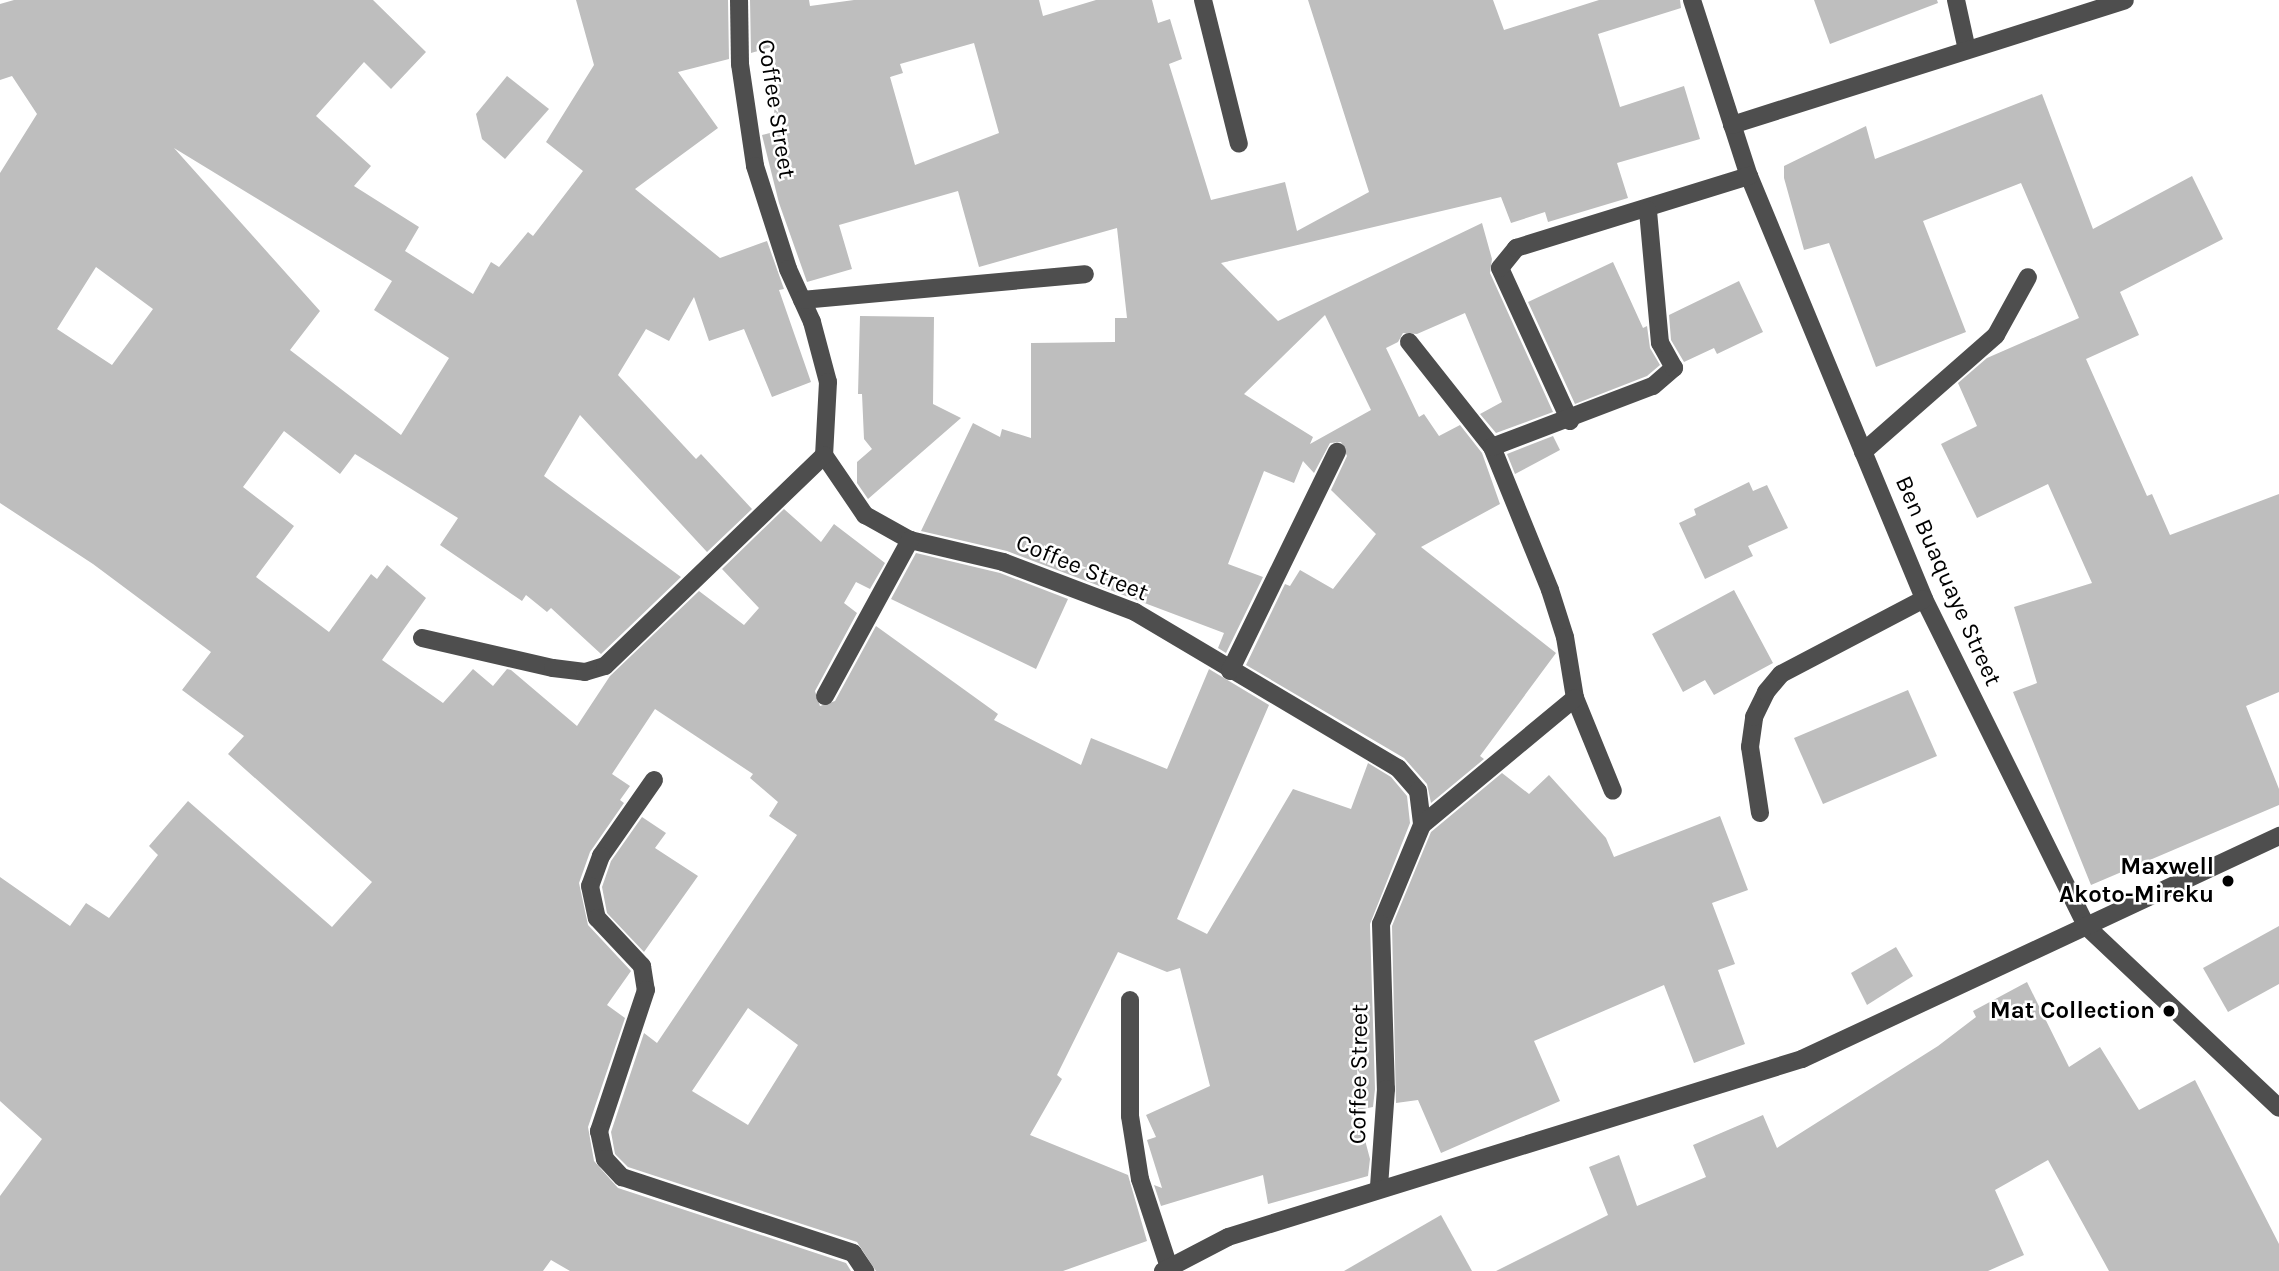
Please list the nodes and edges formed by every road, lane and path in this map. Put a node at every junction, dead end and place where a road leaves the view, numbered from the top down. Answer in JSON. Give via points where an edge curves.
{"nodes":[{"id":1,"x":739,"y":0,"type":"edge"},
{"id":2,"x":1203,"y":0,"type":"edge"},
{"id":3,"x":1692,"y":0,"type":"edge"},
{"id":4,"x":1956,"y":0,"type":"edge"},
{"id":5,"x":2125,"y":0,"type":"edge"},
{"id":6,"x":1967,"y":50,"type":"junction"},
{"id":7,"x":1732,"y":125,"type":"junction"},
{"id":8,"x":1239,"y":144,"type":"dead end"},
{"id":9,"x":1749,"y":176,"type":"junction"},
{"id":10,"x":1648,"y":211,"type":"junction"},
{"id":11,"x":1085,"y":274,"type":"dead end"},
{"id":12,"x":2028,"y":277,"type":"dead end"},
{"id":13,"x":802,"y":300,"type":"junction"},
{"id":14,"x":1409,"y":342,"type":"dead end"},
{"id":15,"x":1570,"y":421,"type":"junction"},
{"id":16,"x":1492,"y":447,"type":"junction"},
{"id":17,"x":1337,"y":452,"type":"dead end"},
{"id":18,"x":1863,"y":452,"type":"junction"},
{"id":19,"x":824,"y":455,"type":"junction"},
{"id":20,"x":910,"y":540,"type":"junction"},
{"id":21,"x":1924,"y":599,"type":"junction"},
{"id":22,"x":422,"y":638,"type":"dead end"},
{"id":23,"x":1230,"y":671,"type":"junction"},
{"id":24,"x":825,"y":696,"type":"dead end"},
{"id":25,"x":1575,"y":698,"type":"junction"},
{"id":26,"x":654,"y":780,"type":"dead end"},
{"id":27,"x":1613,"y":791,"type":"dead end"},
{"id":28,"x":1760,"y":813,"type":"dead end"},
{"id":29,"x":1422,"y":825,"type":"junction"},
{"id":30,"x":2279,"y":836,"type":"edge"},
{"id":31,"x":2086,"y":926,"type":"junction"},
{"id":32,"x":1130,"y":1000,"type":"dead end"},
{"id":33,"x":2279,"y":1108,"type":"edge"},
{"id":34,"x":1379,"y":1187,"type":"junction"},
{"id":35,"x":1166,"y":1269,"type":"edge"},
{"id":36,"x":865,"y":1271,"type":"edge"}],
"edges":[{"from":1,"to":13,"type":"street","name":"Coffee Street","via":[[740,64],[755,166]]},
{"from":2,"to":8,"type":"street"},
{"from":3,"to":7,"type":"street","name":"Ben Buaquaye Street"},
{"from":4,"to":6,"type":"street"},
{"from":5,"to":6,"type":"street"},
{"from":6,"to":7,"type":"street"},
{"from":7,"to":9,"type":"street","name":"Ben Buaquaye Street"},
{"from":9,"to":10,"type":"street"},
{"from":9,"to":18,"type":"street","name":"Ben Buaquaye Street"},
{"from":10,"to":15,"type":"street","via":[[1660,343],[1674,368],[1653,386]]},
{"from":10,"to":15,"type":"street","via":[[1516,248],[1500,268]]},
{"from":11,"to":13,"type":"street"},
{"from":12,"to":18,"type":"street","via":[[1996,335]]},
{"from":13,"to":19,"type":"street","name":"Coffee Street","via":[[828,382]]},
{"from":14,"to":16,"type":"street"},
{"from":15,"to":16,"type":"street"},
{"from":16,"to":25,"type":"street","via":[[1550,590],[1565,637]]},
{"from":17,"to":23,"type":"street"},
{"from":18,"to":21,"type":"street","name":"Ben Buaquaye Street"},
{"from":19,"to":20,"type":"street","name":"Coffee Street","via":[[865,514]]},
{"from":19,"to":22,"type":"street","via":[[605,666],[585,672],[553,668]]},
{"from":20,"to":23,"type":"street","name":"Coffee Street","via":[[1003,562],[1135,612]]},
{"from":20,"to":24,"type":"street"},
{"from":21,"to":28,"type":"street","via":[[1781,674],[1766,692],[1754,717],[1750,747]]},
{"from":21,"to":31,"type":"street","name":"Ben Buaquaye Street"},
{"from":23,"to":29,"type":"street","name":"Coffee Street","via":[[1398,768],[1418,791]]},
{"from":25,"to":27,"type":"street"},
{"from":25,"to":29,"type":"street"},
{"from":26,"to":36,"type":"street","via":[[601,856],[590,886],[597,918],[642,965],[646,990],[599,1131],[605,1159],[622,1177],[853,1254]]},
{"from":29,"to":34,"type":"street","name":"Coffee Street","via":[[1381,924],[1386,1089]]},
{"from":30,"to":31,"type":"street"},
{"from":31,"to":33,"type":"street","name":"Ben Buaquaye Street"},
{"from":31,"to":34,"type":"street","via":[[1802,1059],[1431,1176]]},
{"from":32,"to":35,"type":"street","via":[[1130,1116],[1140,1179]]},
{"from":34,"to":35,"type":"street","via":[[1228,1237]]}]}
